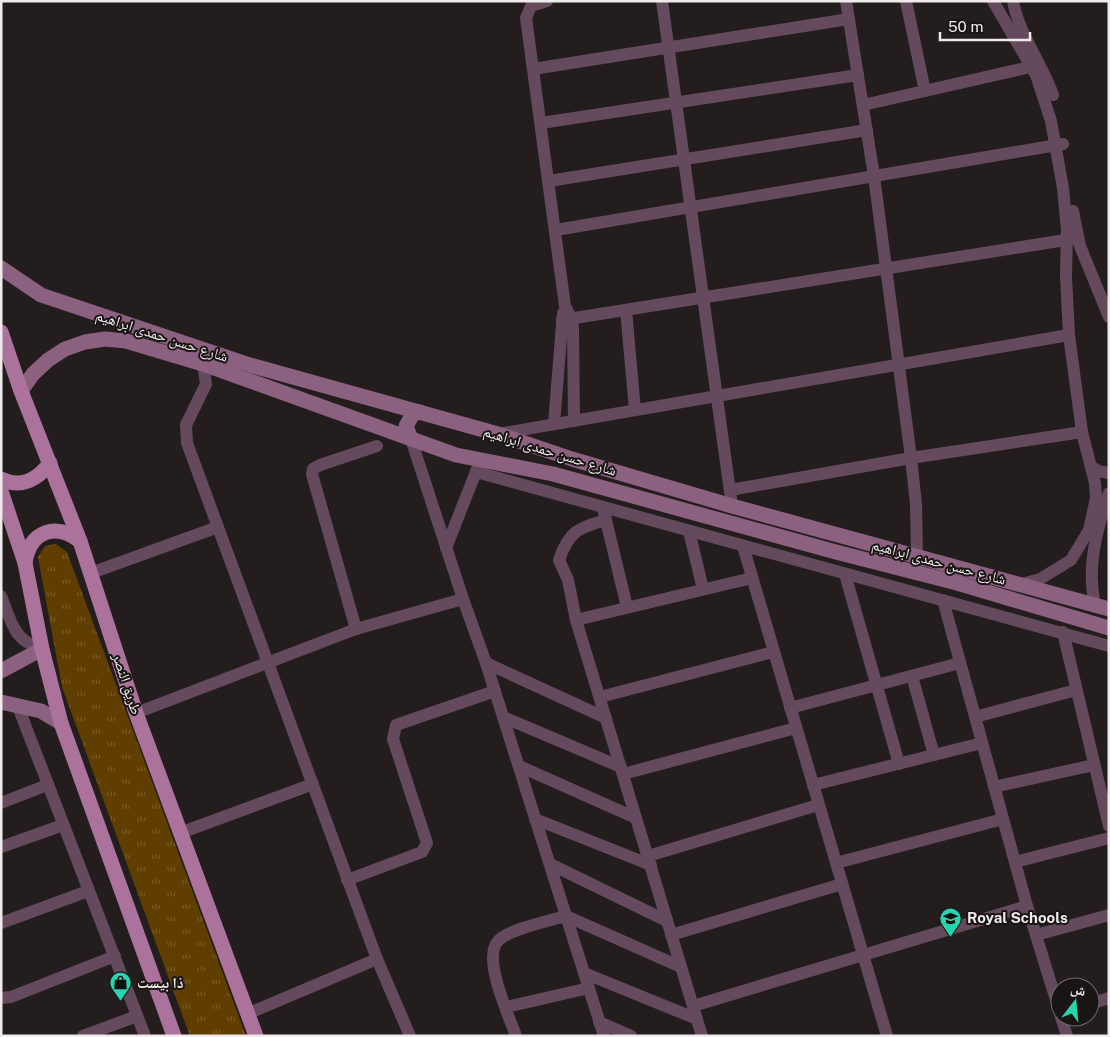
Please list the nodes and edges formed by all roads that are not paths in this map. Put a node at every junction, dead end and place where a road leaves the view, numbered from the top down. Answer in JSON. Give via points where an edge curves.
{"nodes":[{"id":1,"x":662,"y":1,"type":"edge"},
{"id":2,"x":846,"y":1,"type":"edge"},
{"id":3,"x":906,"y":1,"type":"edge"},
{"id":4,"x":993,"y":1,"type":"edge"},
{"id":5,"x":1013,"y":1,"type":"edge"},
{"id":6,"x":542,"y":2,"type":"edge"},
{"id":7,"x":849,"y":19,"type":"junction"},
{"id":8,"x":668,"y":47,"type":"junction"},
{"id":9,"x":1036,"y":65,"type":"junction"},
{"id":10,"x":533,"y":69,"type":"junction"},
{"id":11,"x":858,"y":75,"type":"junction"},
{"id":12,"x":925,"y":91,"type":"junction"},
{"id":13,"x":676,"y":102,"type":"junction"},
{"id":14,"x":863,"y":104,"type":"junction"},
{"id":15,"x":542,"y":123,"type":"junction"},
{"id":16,"x":867,"y":130,"type":"junction"},
{"id":17,"x":1059,"y":145,"type":"junction"},
{"id":18,"x":684,"y":159,"type":"junction"},
{"id":19,"x":874,"y":176,"type":"junction"},
{"id":20,"x":549,"y":181,"type":"junction"},
{"id":21,"x":690,"y":207,"type":"junction"},
{"id":22,"x":556,"y":230,"type":"junction"},
{"id":23,"x":1073,"y":238,"type":"junction"},
{"id":24,"x":1,"y":268,"type":"edge"},
{"id":25,"x":886,"y":268,"type":"junction"},
{"id":26,"x":703,"y":297,"type":"junction"},
{"id":27,"x":626,"y":310,"type":"junction"},
{"id":28,"x":1109,"y":317,"type":"edge"},
{"id":29,"x":566,"y":319,"type":"junction"},
{"id":30,"x":1,"y":332,"type":"edge"},
{"id":31,"x":1069,"y":335,"type":"junction"},
{"id":32,"x":203,"y":364,"type":"junction"},
{"id":33,"x":899,"y":365,"type":"junction"},
{"id":34,"x":248,"y":372,"type":"junction"},
{"id":35,"x":21,"y":391,"type":"junction"},
{"id":36,"x":717,"y":396,"type":"junction"},
{"id":37,"x":635,"y":410,"type":"junction"},
{"id":38,"x":420,"y":412,"type":"junction"},
{"id":39,"x":574,"y":421,"type":"junction"},
{"id":40,"x":554,"y":424,"type":"junction"},
{"id":41,"x":1082,"y":432,"type":"junction"},
{"id":42,"x":498,"y":434,"type":"junction"},
{"id":43,"x":411,"y":439,"type":"junction"},
{"id":44,"x":377,"y":446,"type":"dead end"},
{"id":45,"x":911,"y":458,"type":"junction"},
{"id":46,"x":50,"y":463,"type":"junction"},
{"id":47,"x":478,"y":467,"type":"junction"},
{"id":48,"x":1092,"y":467,"type":"junction"},
{"id":49,"x":1109,"y":472,"type":"edge"},
{"id":50,"x":1,"y":479,"type":"edge"},
{"id":51,"x":730,"y":490,"type":"junction"},
{"id":52,"x":1,"y":492,"type":"edge"},
{"id":53,"x":1109,"y":493,"type":"edge"},
{"id":54,"x":732,"y":506,"type":"junction"},
{"id":55,"x":605,"y":514,"type":"junction"},
{"id":56,"x":218,"y":527,"type":"junction"},
{"id":57,"x":688,"y":531,"type":"junction"},
{"id":58,"x":80,"y":541,"type":"junction"},
{"id":59,"x":743,"y":546,"type":"junction"},
{"id":60,"x":446,"y":548,"type":"junction"},
{"id":61,"x":917,"y":555,"type":"junction"},
{"id":62,"x":25,"y":563,"type":"junction"},
{"id":63,"x":91,"y":573,"type":"junction"},
{"id":64,"x":845,"y":574,"type":"junction"},
{"id":65,"x":752,"y":578,"type":"junction"},
{"id":66,"x":1022,"y":584,"type":"junction"},
{"id":67,"x":703,"y":589,"type":"junction"},
{"id":68,"x":1,"y":596,"type":"edge"},
{"id":69,"x":462,"y":599,"type":"junction"},
{"id":70,"x":943,"y":600,"type":"junction"},
{"id":71,"x":626,"y":607,"type":"junction"},
{"id":72,"x":1102,"y":607,"type":"edge"},
{"id":73,"x":576,"y":620,"type":"junction"},
{"id":74,"x":1109,"y":628,"type":"edge"},
{"id":75,"x":356,"y":629,"type":"junction"},
{"id":76,"x":1063,"y":632,"type":"junction"},
{"id":77,"x":1109,"y":646,"type":"edge"},
{"id":78,"x":42,"y":648,"type":"junction"},
{"id":79,"x":773,"y":652,"type":"junction"},
{"id":80,"x":268,"y":662,"type":"junction"},
{"id":81,"x":486,"y":663,"type":"junction"},
{"id":82,"x":960,"y":663,"type":"junction"},
{"id":83,"x":1,"y":671,"type":"edge"},
{"id":84,"x":912,"y":676,"type":"junction"},
{"id":85,"x":876,"y":685,"type":"junction"},
{"id":86,"x":495,"y":690,"type":"junction"},
{"id":87,"x":1076,"y":690,"type":"junction"},
{"id":88,"x":600,"y":697,"type":"junction"},
{"id":89,"x":1,"y":702,"type":"edge"},
{"id":90,"x":17,"y":704,"type":"junction"},
{"id":91,"x":790,"y":708,"type":"junction"},
{"id":92,"x":136,"y":712,"type":"junction"},
{"id":93,"x":503,"y":717,"type":"junction"},
{"id":94,"x":975,"y":717,"type":"junction"},
{"id":95,"x":606,"y":718,"type":"junction"},
{"id":96,"x":61,"y":723,"type":"junction"},
{"id":97,"x":796,"y":728,"type":"junction"},
{"id":98,"x":982,"y":743,"type":"junction"},
{"id":99,"x":934,"y":755,"type":"junction"},
{"id":100,"x":899,"y":764,"type":"junction"},
{"id":101,"x":1094,"y":765,"type":"junction"},
{"id":102,"x":518,"y":766,"type":"junction"},
{"id":103,"x":622,"y":770,"type":"junction"},
{"id":104,"x":312,"y":784,"type":"junction"},
{"id":105,"x":47,"y":785,"type":"junction"},
{"id":106,"x":813,"y":785,"type":"junction"},
{"id":107,"x":994,"y":787,"type":"junction"},
{"id":108,"x":1,"y":803,"type":"edge"},
{"id":109,"x":818,"y":805,"type":"junction"},
{"id":110,"x":636,"y":818,"type":"junction"},
{"id":111,"x":535,"y":819,"type":"junction"},
{"id":112,"x":1003,"y":819,"type":"junction"},
{"id":113,"x":62,"y":824,"type":"junction"},
{"id":114,"x":1109,"y":826,"type":"edge"},
{"id":115,"x":180,"y":833,"type":"junction"},
{"id":116,"x":1109,"y":838,"type":"edge"},
{"id":117,"x":1,"y":847,"type":"edge"},
{"id":118,"x":649,"y":861,"type":"junction"},
{"id":119,"x":1015,"y":862,"type":"junction"},
{"id":120,"x":836,"y":863,"type":"junction"},
{"id":121,"x":550,"y":864,"type":"junction"},
{"id":122,"x":347,"y":880,"type":"junction"},
{"id":123,"x":842,"y":884,"type":"junction"},
{"id":124,"x":88,"y":891,"type":"junction"},
{"id":125,"x":1027,"y":906,"type":"junction"},
{"id":126,"x":1109,"y":915,"type":"edge"},
{"id":127,"x":566,"y":916,"type":"junction"},
{"id":128,"x":668,"y":921,"type":"junction"},
{"id":129,"x":1,"y":923,"type":"edge"},
{"id":130,"x":671,"y":934,"type":"junction"},
{"id":131,"x":1036,"y":935,"type":"junction"},
{"id":132,"x":863,"y":954,"type":"junction"},
{"id":133,"x":115,"y":956,"type":"junction"},
{"id":134,"x":376,"y":959,"type":"junction"},
{"id":135,"x":681,"y":967,"type":"junction"},
{"id":136,"x":584,"y":974,"type":"junction"},
{"id":137,"x":1050,"y":980,"type":"edge"},
{"id":138,"x":589,"y":988,"type":"junction"},
{"id":139,"x":1,"y":998,"type":"edge"},
{"id":140,"x":693,"y":1006,"type":"junction"},
{"id":141,"x":506,"y":1007,"type":"junction"},
{"id":142,"x":248,"y":1014,"type":"junction"},
{"id":143,"x":137,"y":1016,"type":"junction"},
{"id":144,"x":697,"y":1019,"type":"junction"},
{"id":145,"x":599,"y":1022,"type":"junction"},
{"id":146,"x":83,"y":1036,"type":"edge"},
{"id":147,"x":145,"y":1036,"type":"edge"},
{"id":148,"x":174,"y":1036,"type":"edge"},
{"id":149,"x":256,"y":1036,"type":"edge"},
{"id":150,"x":410,"y":1036,"type":"edge"},
{"id":151,"x":516,"y":1036,"type":"edge"},
{"id":152,"x":604,"y":1036,"type":"edge"},
{"id":153,"x":631,"y":1036,"type":"edge"},
{"id":154,"x":702,"y":1036,"type":"edge"},
{"id":155,"x":887,"y":1036,"type":"edge"}],
"edges":[{"from":1,"to":8,"type":"street"},
{"from":2,"to":7,"type":"street"},
{"from":3,"to":12,"type":"street"},
{"from":4,"to":9,"type":"street"},
{"from":5,"to":9,"type":"street"},
{"from":6,"to":10,"type":"street","via":[[530,6],[526,14]]},
{"from":7,"to":8,"type":"street"},
{"from":7,"to":11,"type":"street"},
{"from":8,"to":10,"type":"street"},
{"from":8,"to":13,"type":"street"},
{"from":9,"to":12,"type":"street"},
{"from":9,"to":17,"type":"street","via":[[1055,103]]},
{"from":10,"to":15,"type":"street"},
{"from":11,"to":13,"type":"street"},
{"from":11,"to":14,"type":"street"},
{"from":12,"to":14,"type":"street"},
{"from":13,"to":15,"type":"street"},
{"from":13,"to":18,"type":"street"},
{"from":14,"to":16,"type":"street"},
{"from":15,"to":20,"type":"street"},
{"from":16,"to":18,"type":"street"},
{"from":16,"to":19,"type":"street"},
{"from":17,"to":19,"type":"street"},
{"from":17,"to":23,"type":"street"},
{"from":18,"to":20,"type":"street"},
{"from":18,"to":21,"type":"street"},
{"from":19,"to":21,"type":"street"},
{"from":19,"to":25,"type":"street"},
{"from":20,"to":22,"type":"street"},
{"from":21,"to":22,"type":"street"},
{"from":21,"to":26,"type":"street"},
{"from":22,"to":29,"type":"street"},
{"from":23,"to":25,"type":"street"},
{"from":23,"to":28,"type":"street"},
{"from":23,"to":31,"type":"street","via":[[1066,276]]},
{"from":24,"to":34,"type":"main road","name":"شارع حسن حمدى ابراهيم","via":[[41,295]]},
{"from":25,"to":26,"type":"street"},
{"from":25,"to":33,"type":"street"},
{"from":26,"to":27,"type":"street"},
{"from":26,"to":36,"type":"street"},
{"from":27,"to":29,"type":"street"},
{"from":27,"to":37,"type":"street"},
{"from":29,"to":39,"type":"street"},
{"from":29,"to":40,"type":"street"},
{"from":30,"to":35,"type":"main road","name":"طريق النصر"},
{"from":31,"to":33,"type":"street"},
{"from":31,"to":41,"type":"street"},
{"from":32,"to":34,"type":"main road","name":"شارع حسن حمدى ابراهيم"},
{"from":32,"to":35,"type":"main road","name":"شارع حسن حمدى ابراهيم","via":[[126,341],[105,339],[65,349],[33,374]]},
{"from":32,"to":56,"type":"street","via":[[206,384],[186,425],[187,443]]},
{"from":33,"to":36,"type":"street"},
{"from":33,"to":45,"type":"street"},
{"from":34,"to":38,"type":"main road","name":"شارع حسن حمدى ابراهيم"},
{"from":34,"to":43,"type":"main road","name":"شارع حسن حمدى ابراهيم"},
{"from":35,"to":46,"type":"main road","name":"طريق النصر"},
{"from":36,"to":37,"type":"street"},
{"from":36,"to":51,"type":"street"},
{"from":37,"to":39,"type":"street"},
{"from":38,"to":42,"type":"main road","name":"شارع حسن حمدى ابراهيم"},
{"from":38,"to":43,"type":"main road","via":[[413,414],[406,426]]},
{"from":39,"to":40,"type":"street"},
{"from":40,"to":42,"type":"street"},
{"from":41,"to":45,"type":"street"},
{"from":41,"to":48,"type":"street"},
{"from":42,"to":54,"type":"main road","name":"شارع حسن حمدى ابراهيم"},
{"from":43,"to":47,"type":"main road","name":"شارع حسن حمدى ابراهيم"},
{"from":43,"to":60,"type":"street"},
{"from":44,"to":75,"type":"street","via":[[320,465],[313,469],[312,474]]},
{"from":45,"to":51,"type":"street"},
{"from":45,"to":61,"type":"street"},
{"from":46,"to":50,"type":"main road","via":[[32,480],[20,483]]},
{"from":46,"to":58,"type":"main road","name":"طريق النصر"},
{"from":47,"to":55,"type":"street"},
{"from":47,"to":60,"type":"street"},
{"from":47,"to":74,"type":"main road","name":"شارع حسن حمدى ابراهيم","via":[[553,474],[976,588]]},
{"from":48,"to":49,"type":"street"},
{"from":48,"to":66,"type":"street","via":[[1096,498],[1082,545],[1071,560],[1056,571]]},
{"from":51,"to":54,"type":"street"},
{"from":52,"to":62,"type":"main road"},
{"from":53,"to":72,"type":"street","via":[[1092,563],[1092,590]]},
{"from":54,"to":61,"type":"main road","name":"شارع حسن حمدى ابراهيم"},
{"from":55,"to":57,"type":"street"},
{"from":55,"to":71,"type":"street"},
{"from":55,"to":73,"type":"street","via":[[579,528],[569,538],[559,560],[568,580]]},
{"from":56,"to":63,"type":"street"},
{"from":56,"to":80,"type":"street"},
{"from":57,"to":59,"type":"street"},
{"from":57,"to":67,"type":"street"},
{"from":58,"to":62,"type":"main road","via":[[61,531],[45,533],[32,542]]},
{"from":58,"to":63,"type":"main road","name":"طريق النصر"},
{"from":59,"to":64,"type":"street"},
{"from":59,"to":65,"type":"street"},
{"from":60,"to":69,"type":"street"},
{"from":61,"to":66,"type":"main road","name":"شارع حسن حمدى ابراهيم"},
{"from":62,"to":78,"type":"main road"},
{"from":63,"to":92,"type":"main road","name":"طريق النصر"},
{"from":64,"to":70,"type":"street"},
{"from":64,"to":85,"type":"street"},
{"from":65,"to":67,"type":"street"},
{"from":65,"to":79,"type":"street"},
{"from":66,"to":72,"type":"main road","name":"شارع حسن حمدى ابراهيم"},
{"from":67,"to":71,"type":"street"},
{"from":68,"to":78,"type":"street","via":[[20,637]]},
{"from":69,"to":75,"type":"street"},
{"from":69,"to":81,"type":"street"},
{"from":70,"to":76,"type":"street"},
{"from":70,"to":82,"type":"street"},
{"from":71,"to":73,"type":"street"},
{"from":73,"to":88,"type":"street"},
{"from":75,"to":80,"type":"street"},
{"from":76,"to":77,"type":"street"},
{"from":76,"to":87,"type":"street"},
{"from":78,"to":83,"type":"main road"},
{"from":78,"to":96,"type":"main road"},
{"from":79,"to":88,"type":"street"},
{"from":79,"to":91,"type":"street"},
{"from":80,"to":92,"type":"street"},
{"from":80,"to":104,"type":"street"},
{"from":81,"to":86,"type":"street"},
{"from":81,"to":95,"type":"street"},
{"from":82,"to":84,"type":"street"},
{"from":82,"to":94,"type":"street"},
{"from":84,"to":85,"type":"street"},
{"from":84,"to":99,"type":"street"},
{"from":85,"to":91,"type":"street"},
{"from":85,"to":100,"type":"street"},
{"from":86,"to":93,"type":"street"},
{"from":86,"to":122,"type":"street","via":[[396,725],[393,739],[427,843],[422,852]]},
{"from":87,"to":94,"type":"street"},
{"from":87,"to":101,"type":"street"},
{"from":88,"to":95,"type":"street"},
{"from":89,"to":90,"type":"main road"},
{"from":90,"to":96,"type":"main road","via":[[41,710]]},
{"from":90,"to":105,"type":"street"},
{"from":91,"to":97,"type":"street"},
{"from":92,"to":115,"type":"main road","name":"طريق النصر"},
{"from":93,"to":102,"type":"street"},
{"from":93,"to":103,"type":"street"},
{"from":94,"to":98,"type":"street"},
{"from":95,"to":103,"type":"street"},
{"from":96,"to":148,"type":"main road"},
{"from":97,"to":103,"type":"street"},
{"from":97,"to":106,"type":"street"},
{"from":98,"to":99,"type":"street"},
{"from":98,"to":107,"type":"street"},
{"from":99,"to":100,"type":"street"},
{"from":100,"to":106,"type":"street"},
{"from":101,"to":107,"type":"street"},
{"from":101,"to":114,"type":"street"},
{"from":102,"to":110,"type":"street"},
{"from":102,"to":111,"type":"street"},
{"from":103,"to":110,"type":"street"},
{"from":104,"to":115,"type":"street"},
{"from":104,"to":122,"type":"street"},
{"from":105,"to":108,"type":"street"},
{"from":105,"to":113,"type":"street"},
{"from":106,"to":109,"type":"street"},
{"from":107,"to":112,"type":"street"},
{"from":109,"to":118,"type":"street"},
{"from":109,"to":120,"type":"street"},
{"from":110,"to":118,"type":"street"},
{"from":111,"to":118,"type":"street"},
{"from":111,"to":121,"type":"street"},
{"from":112,"to":119,"type":"street"},
{"from":112,"to":120,"type":"street"},
{"from":113,"to":117,"type":"street"},
{"from":113,"to":124,"type":"street"},
{"from":115,"to":142,"type":"main road","name":"طريق النصر"},
{"from":116,"to":119,"type":"street"},
{"from":118,"to":128,"type":"street"},
{"from":119,"to":125,"type":"street"},
{"from":120,"to":123,"type":"street"},
{"from":121,"to":127,"type":"street"},
{"from":121,"to":128,"type":"street"},
{"from":122,"to":134,"type":"street"},
{"from":123,"to":130,"type":"street"},
{"from":123,"to":132,"type":"street"},
{"from":124,"to":129,"type":"street"},
{"from":124,"to":133,"type":"street"},
{"from":125,"to":131,"type":"street"},
{"from":125,"to":132,"type":"street"},
{"from":126,"to":131,"type":"street"},
{"from":127,"to":135,"type":"street"},
{"from":127,"to":136,"type":"street"},
{"from":127,"to":141,"type":"street","via":[[497,941],[492,953],[492,966]]},
{"from":128,"to":130,"type":"street"},
{"from":130,"to":135,"type":"street"},
{"from":131,"to":137,"type":"street"},
{"from":132,"to":140,"type":"street"},
{"from":132,"to":155,"type":"street"},
{"from":133,"to":139,"type":"street","via":[[11,997]]},
{"from":133,"to":143,"type":"street"},
{"from":134,"to":142,"type":"street"},
{"from":134,"to":150,"type":"street"},
{"from":135,"to":140,"type":"street"},
{"from":136,"to":138,"type":"street"},
{"from":136,"to":144,"type":"street"},
{"from":138,"to":141,"type":"street"},
{"from":138,"to":145,"type":"street"},
{"from":140,"to":144,"type":"street"},
{"from":141,"to":151,"type":"street"},
{"from":142,"to":149,"type":"main road","name":"طريق النصر"},
{"from":143,"to":146,"type":"street"},
{"from":143,"to":147,"type":"street"},
{"from":144,"to":154,"type":"street"},
{"from":145,"to":152,"type":"street"},
{"from":145,"to":153,"type":"street"}]}
